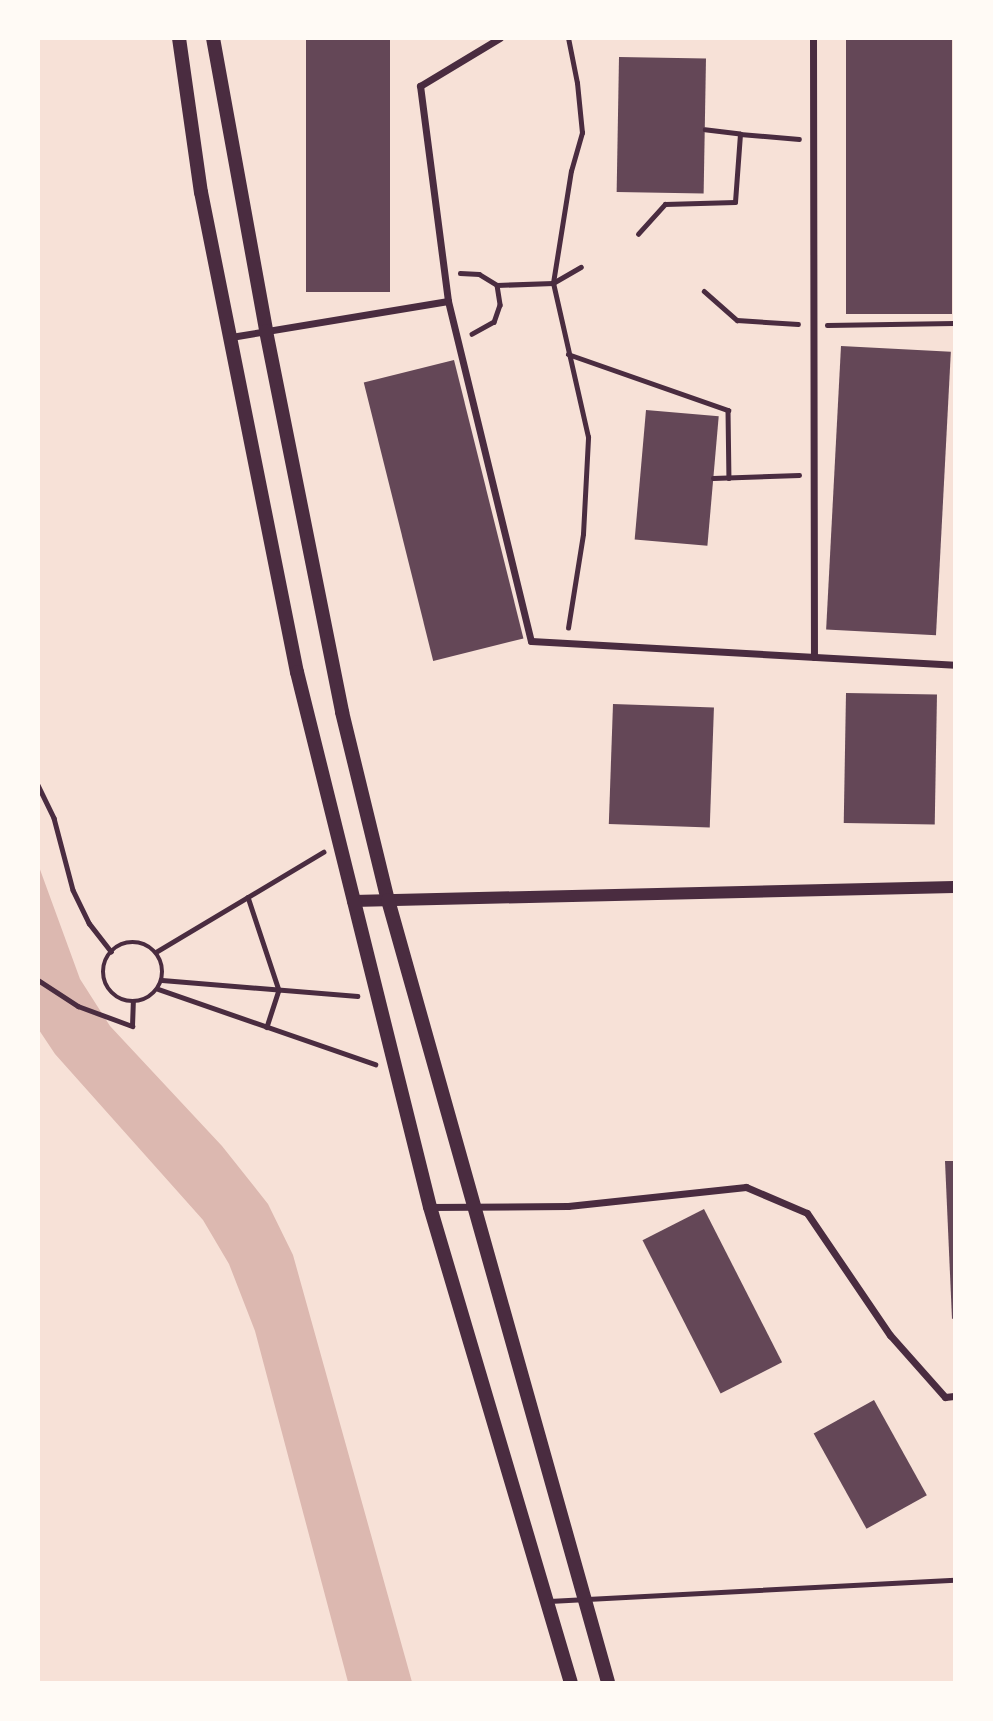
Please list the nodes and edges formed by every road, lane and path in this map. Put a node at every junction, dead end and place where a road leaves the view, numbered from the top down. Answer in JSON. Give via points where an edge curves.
{"nodes":[{"id":1,"x":179,"y":38,"type":"edge"},
{"id":2,"x":213,"y":38,"type":"edge"},
{"id":3,"x":500,"y":38,"type":"edge"},
{"id":4,"x":568,"y":38,"type":"edge"},
{"id":5,"x":813,"y":38,"type":"edge"},
{"id":6,"x":705,"y":130,"type":"dead end"},
{"id":7,"x":740,"y":134,"type":"junction"},
{"id":8,"x":813,"y":140,"type":"junction"},
{"id":9,"x":638,"y":234,"type":"dead end"},
{"id":10,"x":581,"y":267,"type":"dead end"},
{"id":11,"x":443,"y":273,"type":"junction"},
{"id":12,"x":553,"y":283,"type":"junction"},
{"id":13,"x":497,"y":285,"type":"junction"},
{"id":14,"x":704,"y":291,"type":"dead end"},
{"id":15,"x":448,"y":301,"type":"junction"},
{"id":16,"x":954,"y":323,"type":"edge"},
{"id":17,"x":813,"y":325,"type":"junction"},
{"id":18,"x":266,"y":331,"type":"junction"},
{"id":19,"x":231,"y":337,"type":"junction"},
{"id":20,"x":455,"y":340,"type":"junction"},
{"id":21,"x":568,"y":354,"type":"junction"},
{"id":22,"x":813,"y":474,"type":"junction"},
{"id":23,"x":713,"y":478,"type":"dead end"},
{"id":24,"x":729,"y":478,"type":"junction"},
{"id":25,"x":566,"y":643,"type":"junction"},
{"id":26,"x":814,"y":657,"type":"junction"},
{"id":27,"x":954,"y":665,"type":"edge"},
{"id":28,"x":38,"y":785,"type":"edge"},
{"id":29,"x":339,"y":842,"type":"junction"},
{"id":30,"x":954,"y":887,"type":"edge"},
{"id":31,"x":248,"y":897,"type":"junction"},
{"id":32,"x":388,"y":900,"type":"junction"},
{"id":33,"x":353,"y":901,"type":"junction"},
{"id":34,"x":111,"y":951,"type":"junction"},
{"id":35,"x":156,"y":952,"type":"junction"},
{"id":36,"x":38,"y":980,"type":"edge"},
{"id":37,"x":162,"y":980,"type":"junction"},
{"id":38,"x":158,"y":989,"type":"junction"},
{"id":39,"x":279,"y":990,"type":"junction"},
{"id":40,"x":377,"y":997,"type":"junction"},
{"id":41,"x":133,"y":1002,"type":"junction"},
{"id":42,"x":267,"y":1027,"type":"junction"},
{"id":43,"x":396,"y":1072,"type":"junction"},
{"id":44,"x":430,"y":1207,"type":"junction"},
{"id":45,"x":475,"y":1209,"type":"junction"},
{"id":46,"x":954,"y":1396,"type":"edge"},
{"id":47,"x":954,"y":1580,"type":"edge"},
{"id":48,"x":586,"y":1599,"type":"junction"},
{"id":49,"x":549,"y":1601,"type":"junction"},
{"id":50,"x":571,"y":1682,"type":"edge"},
{"id":51,"x":608,"y":1682,"type":"edge"}],
"edges":[{"from":1,"to":19,"type":"main road","via":[[201,192]]},
{"from":2,"to":18,"type":"main road"},
{"from":3,"to":11,"type":"street","via":[[420,86]]},
{"from":4,"to":12,"type":"path","via":[[582,133],[571,171]]},
{"from":5,"to":8,"type":"street"},
{"from":6,"to":7,"type":"path"},
{"from":7,"to":8,"type":"path"},
{"from":7,"to":9,"type":"path","via":[[735,202],[665,204]]},
{"from":8,"to":17,"type":"street"},
{"from":10,"to":12,"type":"path"},
{"from":11,"to":13,"type":"path","via":[[479,274]]},
{"from":11,"to":15,"type":"street"},
{"from":12,"to":13,"type":"path"},
{"from":12,"to":21,"type":"path"},
{"from":13,"to":20,"type":"path","via":[[500,305],[494,322]]},
{"from":14,"to":17,"type":"path","via":[[737,320]]},
{"from":15,"to":18,"type":"street"},
{"from":15,"to":20,"type":"street"},
{"from":16,"to":17,"type":"path"},
{"from":17,"to":22,"type":"street"},
{"from":18,"to":19,"type":"street"},
{"from":18,"to":32,"type":"main road","via":[[342,712]]},
{"from":19,"to":29,"type":"main road","via":[[297,672]]},
{"from":20,"to":25,"type":"street","via":[[530,641]]},
{"from":21,"to":24,"type":"path","via":[[728,410]]},
{"from":21,"to":25,"type":"path","via":[[589,437],[583,534]]},
{"from":22,"to":24,"type":"path"},
{"from":22,"to":26,"type":"street"},
{"from":23,"to":24,"type":"path"},
{"from":25,"to":26,"type":"street"},
{"from":26,"to":27,"type":"street"},
{"from":28,"to":34,"type":"path","via":[[54,818],[73,890],[89,923]]},
{"from":29,"to":31,"type":"path"},
{"from":29,"to":33,"type":"main road"},
{"from":30,"to":32,"type":"street"},
{"from":31,"to":35,"type":"path"},
{"from":31,"to":39,"type":"path"},
{"from":32,"to":33,"type":"street"},
{"from":32,"to":45,"type":"main road"},
{"from":33,"to":40,"type":"main road"},
{"from":34,"to":35,"type":"path","via":[[129,941],[149,945]]},
{"from":34,"to":41,"type":"path","via":[[103,970],[108,989],[123,1001]]},
{"from":35,"to":37,"type":"path","via":[[162,961]]},
{"from":36,"to":41,"type":"path","via":[[78,1006],[132,1026]]},
{"from":37,"to":38,"type":"path"},
{"from":37,"to":39,"type":"path"},
{"from":38,"to":41,"type":"path","via":[[151,997]]},
{"from":38,"to":42,"type":"path"},
{"from":39,"to":40,"type":"path"},
{"from":39,"to":42,"type":"path"},
{"from":40,"to":43,"type":"main road"},
{"from":42,"to":43,"type":"path"},
{"from":43,"to":44,"type":"main road"},
{"from":44,"to":45,"type":"street"},
{"from":44,"to":49,"type":"main road"},
{"from":45,"to":46,"type":"street","via":[[568,1206],[746,1187],[807,1213],[890,1335],[945,1397]]},
{"from":45,"to":48,"type":"main road"},
{"from":47,"to":48,"type":"lane"},
{"from":48,"to":49,"type":"lane"},
{"from":48,"to":51,"type":"main road"},
{"from":49,"to":50,"type":"main road"}]}
